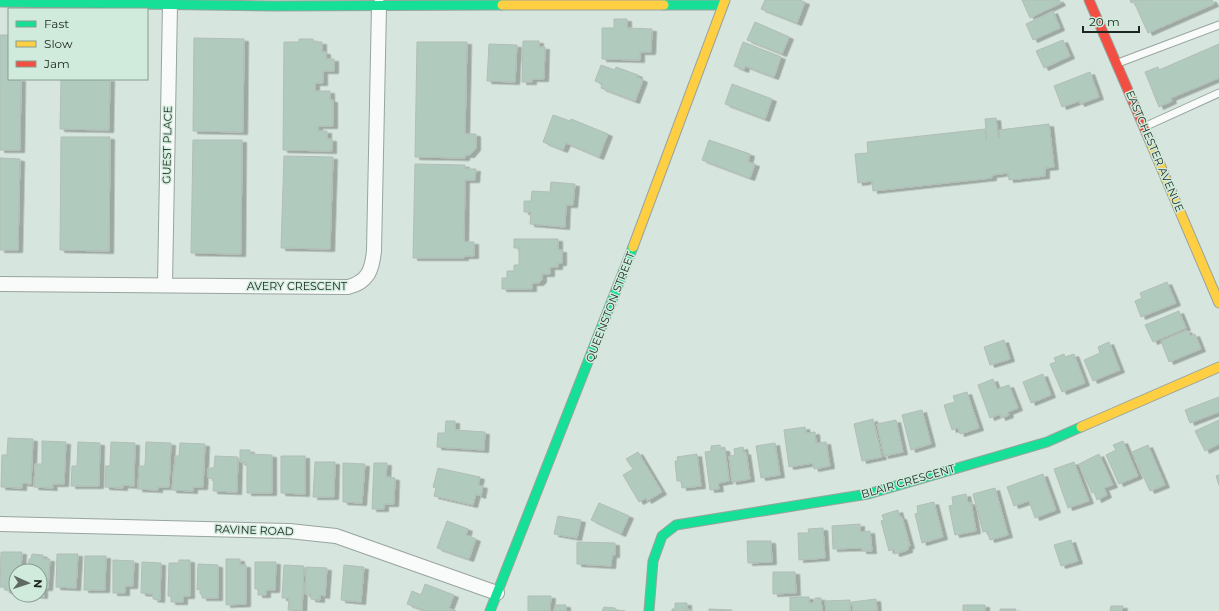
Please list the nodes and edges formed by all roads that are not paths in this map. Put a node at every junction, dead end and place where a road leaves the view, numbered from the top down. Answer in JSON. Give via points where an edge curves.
{"nodes":[{"id":1,"x":1090,"y":0,"type":"edge"},
{"id":2,"x":0,"y":2,"type":"edge"},
{"id":3,"x":74,"y":2,"type":"edge"},
{"id":4,"x":275,"y":3,"type":"edge"},
{"id":5,"x":724,"y":3,"type":"edge"},
{"id":6,"x":170,"y":4,"type":"junction"},
{"id":7,"x":379,"y":6,"type":"junction"},
{"id":8,"x":1219,"y":25,"type":"edge"},
{"id":9,"x":1116,"y":63,"type":"junction"},
{"id":10,"x":1219,"y":93,"type":"edge"},
{"id":11,"x":1144,"y":127,"type":"junction"},
{"id":12,"x":0,"y":284,"type":"edge"},
{"id":13,"x":165,"y":285,"type":"junction"},
{"id":14,"x":1217,"y":294,"type":"edge"},
{"id":15,"x":1219,"y":367,"type":"edge"},
{"id":16,"x":0,"y":524,"type":"edge"},
{"id":17,"x":497,"y":593,"type":"junction"},
{"id":18,"x":490,"y":611,"type":"edge"},
{"id":19,"x":649,"y":611,"type":"edge"}],
"edges":[{"from":1,"to":9,"type":"street","name":"EASTCHESTER AVENUE"},
{"from":2,"to":3,"type":"street"},
{"from":3,"to":6,"type":"street"},
{"from":4,"to":6,"type":"street"},
{"from":4,"to":7,"type":"street"},
{"from":5,"to":7,"type":"street"},
{"from":5,"to":17,"type":"street","name":"QUEENSTON STREET","via":[[629,258]]},
{"from":6,"to":13,"type":"street","name":"GUEST PLACE"},
{"from":7,"to":13,"type":"street","name":"AVERY CRESCENT","via":[[374,251],[372,268],[368,275],[359,283],[348,287]]},
{"from":8,"to":9,"type":"lane"},
{"from":9,"to":11,"type":"street","name":"EASTCHESTER AVENUE"},
{"from":10,"to":11,"type":"lane"},
{"from":11,"to":14,"type":"street","name":"EASTCHESTER AVENUE"},
{"from":12,"to":13,"type":"street","name":"AVERY CRESCENT"},
{"from":15,"to":19,"type":"street","name":"BLAIR CRESCENT","via":[[1047,442],[883,490],[676,525],[662,536],[653,561]]},
{"from":16,"to":17,"type":"street","name":"RAVINE ROAD","via":[[289,531],[336,536]]},
{"from":17,"to":18,"type":"street","name":"QUEENSTON STREET"}]}
